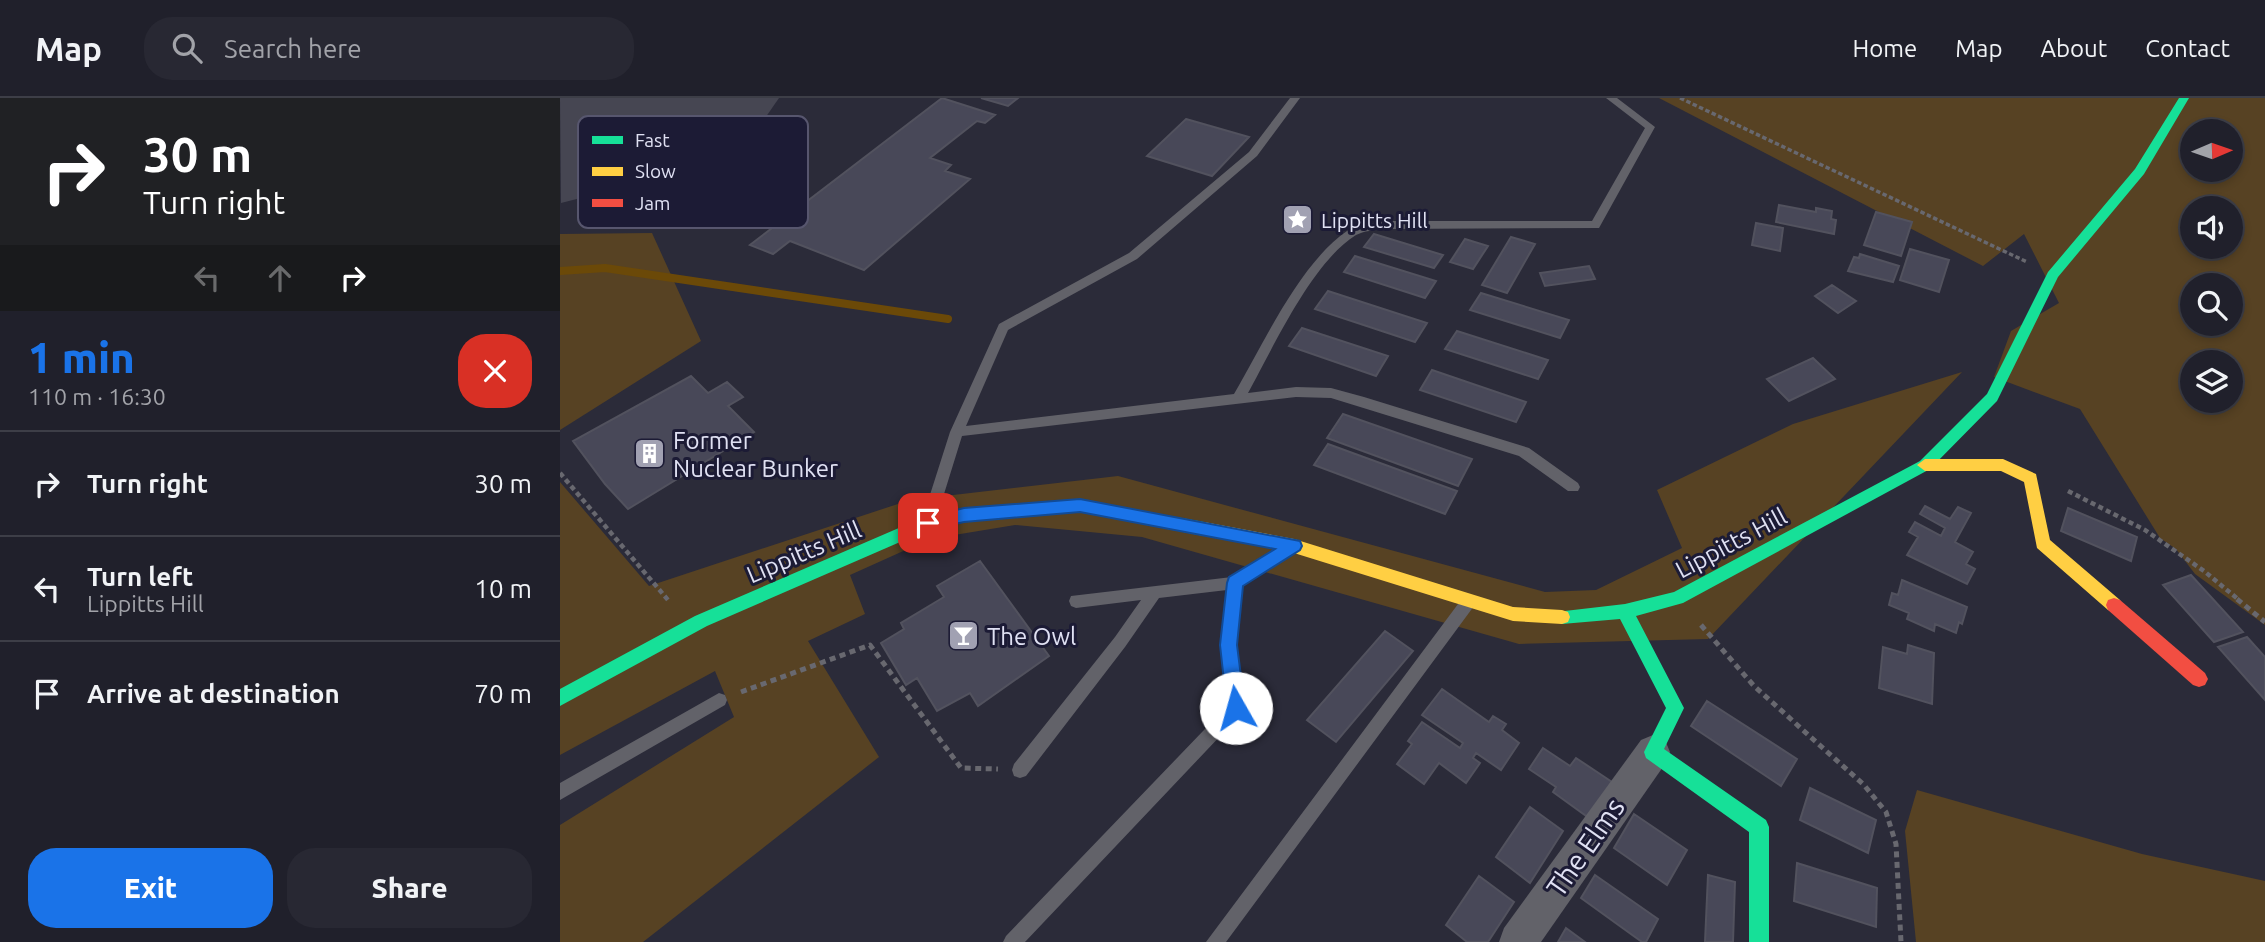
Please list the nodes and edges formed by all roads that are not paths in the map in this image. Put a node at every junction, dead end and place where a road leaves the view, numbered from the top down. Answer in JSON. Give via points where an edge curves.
{"nodes":[{"id":1,"x":1295,"y":98,"type":"edge"},
{"id":2,"x":1611,"y":98,"type":"edge"},
{"id":3,"x":2184,"y":98,"type":"edge"},
{"id":4,"x":1238,"y":399,"type":"junction"},
{"id":5,"x":957,"y":432,"type":"junction"},
{"id":6,"x":1925,"y":465,"type":"junction"},
{"id":7,"x":1573,"y":487,"type":"dead end"},
{"id":8,"x":928,"y":523,"type":"junction"},
{"id":9,"x":1294,"y":546,"type":"junction"},
{"id":10,"x":1235,"y":583,"type":"junction"},
{"id":11,"x":1154,"y":593,"type":"junction"},
{"id":12,"x":1469,"y":599,"type":"junction"},
{"id":13,"x":1076,"y":601,"type":"dead end"},
{"id":14,"x":1625,"y":611,"type":"junction"},
{"id":15,"x":2199,"y":678,"type":"dead end"},
{"id":16,"x":560,"y":698,"type":"edge"},
{"id":17,"x":719,"y":700,"type":"road end"},
{"id":18,"x":1653,"y":752,"type":"junction"},
{"id":19,"x":1020,"y":770,"type":"road end"},
{"id":20,"x":560,"y":792,"type":"edge"},
{"id":21,"x":1012,"y":942,"type":"edge"},
{"id":22,"x":1214,"y":942,"type":"edge"},
{"id":23,"x":1518,"y":942,"type":"edge"},
{"id":24,"x":1759,"y":942,"type":"edge"}],
"edges":[{"from":1,"to":5,"type":"lane","via":[[1253,154],[1133,256],[1003,327]]},
{"from":2,"to":4,"type":"lane","via":[[1650,127],[1595,225],[1383,225],[1353,232],[1332,248],[1311,275]]},
{"from":3,"to":6,"type":"street","name":"Lippitts Hill","via":[[2140,171],[2053,275],[1992,397]]},
{"from":4,"to":5,"type":"lane"},
{"from":4,"to":7,"type":"lane","via":[[1296,392],[1364,402],[1524,452]]},
{"from":5,"to":8,"type":"lane"},
{"from":6,"to":14,"type":"street","name":"Lippitts Hill","via":[[1677,598]]},
{"from":6,"to":15,"type":"street","via":[[2003,465],[2031,478],[2043,543]]},
{"from":8,"to":9,"type":"street","name":"Lippitts Hill","via":[[964,515],[1080,506]]},
{"from":8,"to":16,"type":"street","name":"Lippitts Hill","via":[[701,621]]},
{"from":9,"to":10,"type":"lane"},
{"from":9,"to":12,"type":"street","name":"Lippitts Hill"},
{"from":10,"to":11,"type":"lane"},
{"from":10,"to":21,"type":"lane","via":[[1229,645],[1236,708]]},
{"from":11,"to":13,"type":"lane"},
{"from":11,"to":19,"type":"lane"},
{"from":12,"to":14,"type":"street","name":"Lippitts Hill","via":[[1513,614],[1552,618]]},
{"from":12,"to":22,"type":"lane"},
{"from":14,"to":18,"type":"street","name":"The Elms","via":[[1675,708]]},
{"from":17,"to":20,"type":"lane"},
{"from":18,"to":23,"type":"street","name":"The Elms"},
{"from":18,"to":24,"type":"street","via":[[1759,827]]}]}
